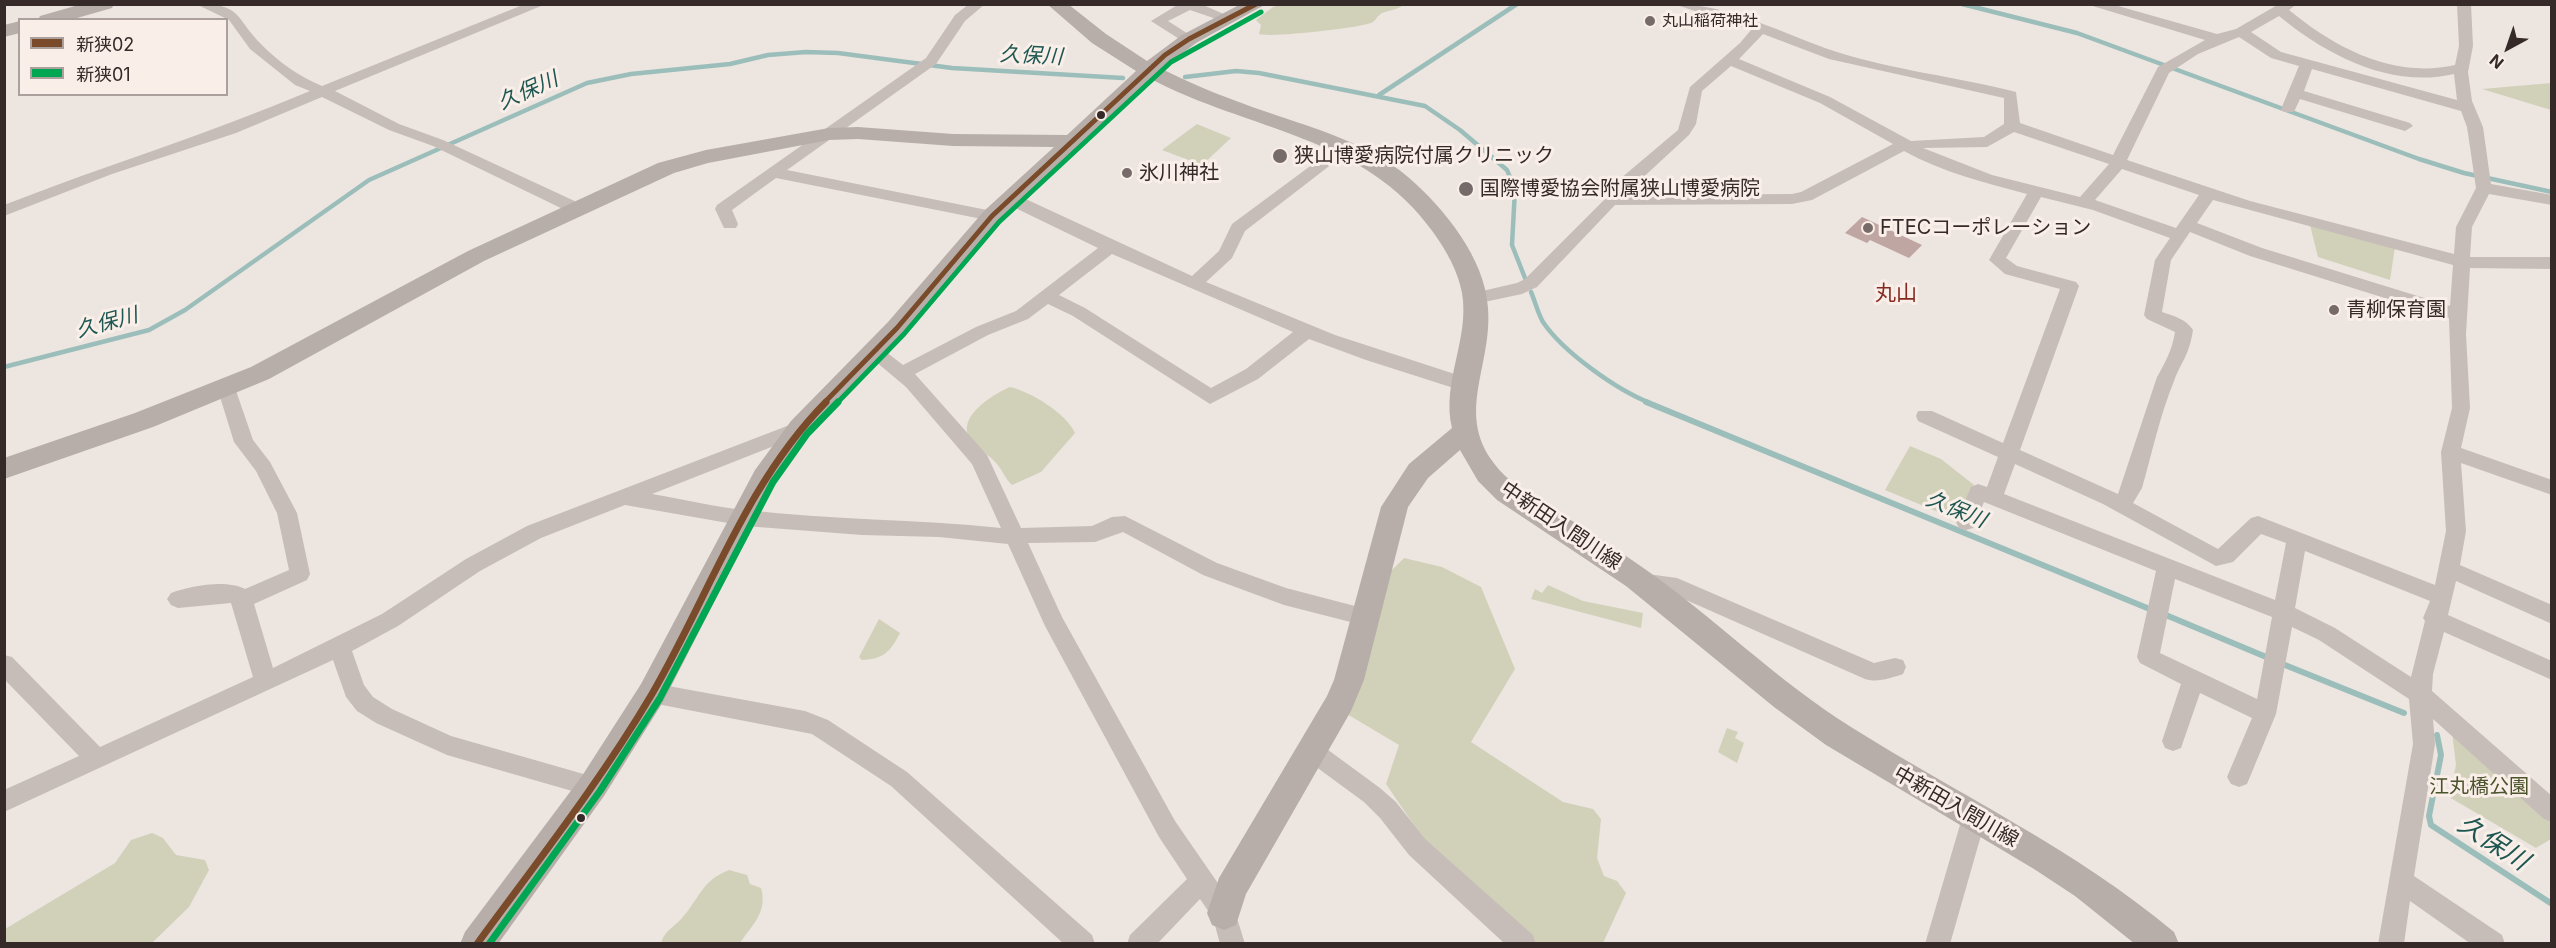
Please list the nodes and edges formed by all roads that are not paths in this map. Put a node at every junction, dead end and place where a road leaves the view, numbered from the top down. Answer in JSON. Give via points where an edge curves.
{"nodes":[{"id":1,"x":105,"y":4,"type":"edge"},
{"id":2,"x":203,"y":4,"type":"edge"},
{"id":3,"x":539,"y":4,"type":"edge"},
{"id":4,"x":978,"y":4,"type":"edge"},
{"id":5,"x":1056,"y":4,"type":"edge"},
{"id":6,"x":1257,"y":4,"type":"edge"},
{"id":7,"x":1681,"y":4,"type":"edge"},
{"id":8,"x":2093,"y":4,"type":"edge"},
{"id":9,"x":2464,"y":4,"type":"edge"},
{"id":10,"x":2285,"y":7,"type":"edge"},
{"id":11,"x":54,"y":18,"type":"edge"},
{"id":12,"x":1228,"y":19,"type":"junction"},
{"id":13,"x":1760,"y":28,"type":"junction"},
{"id":14,"x":2241,"y":32,"type":"junction"},
{"id":15,"x":1189,"y":39,"type":"junction"},
{"id":16,"x":2217,"y":39,"type":"junction"},
{"id":17,"x":1729,"y":60,"type":"junction"},
{"id":18,"x":2307,"y":64,"type":"junction"},
{"id":19,"x":2463,"y":68,"type":"junction"},
{"id":20,"x":1150,"y":72,"type":"junction"},
{"id":21,"x":322,"y":92,"type":"junction"},
{"id":22,"x":2296,"y":93,"type":"junction"},
{"id":23,"x":2289,"y":108,"type":"dead end"},
{"id":24,"x":2468,"y":108,"type":"junction"},
{"id":25,"x":2407,"y":115,"type":"junction"},
{"id":26,"x":2012,"y":126,"type":"junction"},
{"id":27,"x":829,"y":134,"type":"junction"},
{"id":28,"x":1076,"y":142,"type":"junction"},
{"id":29,"x":1907,"y":145,"type":"junction"},
{"id":30,"x":1345,"y":147,"type":"junction"},
{"id":31,"x":2116,"y":163,"type":"junction"},
{"id":32,"x":776,"y":173,"type":"junction"},
{"id":33,"x":2483,"y":183,"type":"junction"},
{"id":34,"x":2036,"y":192,"type":"junction"},
{"id":35,"x":2209,"y":193,"type":"junction"},
{"id":36,"x":1613,"y":200,"type":"junction"},
{"id":37,"x":2552,"y":200,"type":"edge"},
{"id":38,"x":2084,"y":202,"type":"junction"},
{"id":39,"x":575,"y":208,"type":"junction"},
{"id":40,"x":1002,"y":208,"type":"junction"},
{"id":41,"x":4,"y":211,"type":"edge"},
{"id":42,"x":729,"y":224,"type":"dead end"},
{"id":43,"x":2183,"y":230,"type":"junction"},
{"id":44,"x":1110,"y":246,"type":"junction"},
{"id":45,"x":2461,"y":262,"type":"junction"},
{"id":46,"x":2552,"y":263,"type":"edge"},
{"id":47,"x":1195,"y":283,"type":"junction"},
{"id":48,"x":1046,"y":296,"type":"junction"},
{"id":49,"x":1475,"y":298,"type":"junction"},
{"id":50,"x":2460,"y":315,"type":"junction"},
{"id":51,"x":1307,"y":332,"type":"junction"},
{"id":52,"x":875,"y":352,"type":"junction"},
{"id":53,"x":902,"y":373,"type":"junction"},
{"id":54,"x":1463,"y":384,"type":"junction"},
{"id":55,"x":226,"y":387,"type":"junction"},
{"id":56,"x":1925,"y":416,"type":"dead end"},
{"id":57,"x":800,"y":428,"type":"junction"},
{"id":58,"x":1466,"y":432,"type":"junction"},
{"id":59,"x":2008,"y":452,"type":"junction"},
{"id":60,"x":2451,"y":452,"type":"junction"},
{"id":61,"x":4,"y":469,"type":"edge"},
{"id":62,"x":2552,"y":488,"type":"edge"},
{"id":63,"x":624,"y":497,"type":"junction"},
{"id":64,"x":1993,"y":498,"type":"junction"},
{"id":65,"x":2122,"y":505,"type":"junction"},
{"id":66,"x":745,"y":518,"type":"junction"},
{"id":67,"x":1966,"y":522,"type":"dead end"},
{"id":68,"x":1016,"y":536,"type":"junction"},
{"id":69,"x":2297,"y":537,"type":"junction"},
{"id":70,"x":2167,"y":568,"type":"junction"},
{"id":71,"x":2449,"y":569,"type":"junction"},
{"id":72,"x":1640,"y":581,"type":"junction"},
{"id":73,"x":2441,"y":596,"type":"junction"},
{"id":74,"x":178,"y":599,"type":"dead end"},
{"id":75,"x":242,"y":600,"type":"junction"},
{"id":76,"x":2282,"y":612,"type":"junction"},
{"id":77,"x":2552,"y":615,"type":"edge"},
{"id":78,"x":1366,"y":617,"type":"junction"},
{"id":79,"x":2434,"y":618,"type":"junction"},
{"id":80,"x":340,"y":647,"type":"junction"},
{"id":81,"x":4,"y":664,"type":"edge"},
{"id":82,"x":1895,"y":667,"type":"dead end"},
{"id":83,"x":2552,"y":671,"type":"edge"},
{"id":84,"x":2194,"y":679,"type":"junction"},
{"id":85,"x":266,"y":682,"type":"junction"},
{"id":86,"x":652,"y":693,"type":"junction"},
{"id":87,"x":2421,"y":695,"type":"junction"},
{"id":88,"x":2265,"y":714,"type":"junction"},
{"id":89,"x":2173,"y":741,"type":"dead end"},
{"id":90,"x":1312,"y":751,"type":"junction"},
{"id":91,"x":97,"y":759,"type":"junction"},
{"id":92,"x":2239,"y":777,"type":"dead end"},
{"id":93,"x":593,"y":786,"type":"junction"},
{"id":94,"x":4,"y":802,"type":"edge"},
{"id":95,"x":2552,"y":810,"type":"edge"},
{"id":96,"x":1974,"y":818,"type":"junction"},
{"id":97,"x":1201,"y":881,"type":"junction"},
{"id":98,"x":2403,"y":882,"type":"junction"},
{"id":99,"x":1224,"y":913,"type":"junction"},
{"id":100,"x":477,"y":944,"type":"edge"},
{"id":101,"x":1083,"y":944,"type":"edge"},
{"id":102,"x":1139,"y":944,"type":"edge"},
{"id":103,"x":1233,"y":944,"type":"edge"},
{"id":104,"x":1524,"y":944,"type":"edge"},
{"id":105,"x":1937,"y":944,"type":"edge"},
{"id":106,"x":2162,"y":944,"type":"edge"},
{"id":107,"x":2391,"y":944,"type":"edge"},
{"id":108,"x":2493,"y":944,"type":"edge"}],
"edges":[{"from":1,"to":11,"type":"street"},
{"from":2,"to":21,"type":"street","via":[[234,17],[255,46],[276,64]]},
{"from":3,"to":21,"type":"street"},
{"from":4,"to":27,"type":"street","via":[[960,18],[926,65]]},
{"from":5,"to":20,"type":"street","name":"中新田入間川線","via":[[1111,49]]},
{"from":6,"to":12,"type":"street"},
{"from":7,"to":13,"type":"street"},
{"from":8,"to":16,"type":"street"},
{"from":9,"to":19,"type":"street"},
{"from":10,"to":14,"type":"street"},
{"from":10,"to":19,"type":"street","via":[[2302,29],[2343,55],[2411,71],[2438,73]]},
{"from":12,"to":15,"type":"street"},
{"from":12,"to":15,"type":"street","via":[[1189,4],[1158,21]]},
{"from":13,"to":17,"type":"street"},
{"from":13,"to":26,"type":"street","via":[[1853,62],[2011,95]]},
{"from":14,"to":16,"type":"street"},
{"from":14,"to":18,"type":"street","via":[[2276,56]]},
{"from":15,"to":20,"type":"street","via":[[1165,55]]},
{"from":16,"to":31,"type":"street","via":[[2167,66]]},
{"from":17,"to":29,"type":"street","via":[[1825,100]]},
{"from":17,"to":36,"type":"street","via":[[1695,90],[1684,132],[1620,188]]},
{"from":18,"to":22,"type":"street"},
{"from":18,"to":25,"type":"street"},
{"from":19,"to":24,"type":"street"},
{"from":20,"to":28,"type":"street"},
{"from":20,"to":30,"type":"street","name":"中新田入間川線","via":[[1214,101]]},
{"from":21,"to":39,"type":"street"},
{"from":21,"to":41,"type":"street","via":[[231,130],[106,171]]},
{"from":22,"to":23,"type":"street"},
{"from":22,"to":25,"type":"street"},
{"from":24,"to":25,"type":"street"},
{"from":24,"to":33,"type":"street"},
{"from":26,"to":29,"type":"street","via":[[1987,142]]},
{"from":26,"to":31,"type":"street"},
{"from":27,"to":28,"type":"street"},
{"from":27,"to":32,"type":"street"},
{"from":27,"to":39,"type":"street","via":[[666,168]]},
{"from":28,"to":40,"type":"street"},
{"from":29,"to":34,"type":"street","via":[[1927,158]]},
{"from":29,"to":36,"type":"street","via":[[1806,196],[1792,199]]},
{"from":30,"to":47,"type":"street","via":[[1238,228],[1226,254]]},
{"from":30,"to":49,"type":"street","name":"中新田入間川線","via":[[1389,172],[1427,211],[1451,241],[1472,282]]},
{"from":31,"to":35,"type":"street"},
{"from":31,"to":38,"type":"street"},
{"from":32,"to":40,"type":"street"},
{"from":32,"to":42,"type":"street","via":[[723,209]]},
{"from":33,"to":37,"type":"street"},
{"from":33,"to":45,"type":"street","via":[[2464,227]]},
{"from":34,"to":38,"type":"street"},
{"from":34,"to":59,"type":"street","via":[[1996,260],[2011,270],[2070,286]]},
{"from":35,"to":43,"type":"street"},
{"from":35,"to":45,"type":"street"},
{"from":36,"to":49,"type":"street","via":[[1531,283]]},
{"from":38,"to":43,"type":"street"},
{"from":39,"to":55,"type":"street","via":[[414,288],[284,362]]},
{"from":40,"to":44,"type":"street"},
{"from":40,"to":52,"type":"street"},
{"from":43,"to":50,"type":"street"},
{"from":43,"to":65,"type":"street","via":[[2163,260],[2153,315],[2184,330],[2181,347],[2176,366],[2166,377],[2132,488]]},
{"from":44,"to":47,"type":"street"},
{"from":44,"to":48,"type":"street"},
{"from":45,"to":46,"type":"street"},
{"from":45,"to":50,"type":"street"},
{"from":47,"to":51,"type":"street"},
{"from":48,"to":51,"type":"street","via":[[1079,312],[1210,398],[1252,374]]},
{"from":48,"to":53,"type":"street","via":[[1022,315],[982,331]]},
{"from":49,"to":54,"type":"street","name":"中新田入間川線","via":[[1474,341]]},
{"from":50,"to":60,"type":"street","via":[[2457,334],[2461,408]]},
{"from":51,"to":54,"type":"street","via":[[1406,369]]},
{"from":52,"to":53,"type":"street"},
{"from":52,"to":57,"type":"street"},
{"from":53,"to":68,"type":"street","via":[[980,460]]},
{"from":54,"to":58,"type":"street","name":"中新田入間川線","via":[[1460,409]]},
{"from":55,"to":61,"type":"street"},
{"from":55,"to":75,"type":"street","via":[[244,442],[263,467],[287,513],[300,574]]},
{"from":56,"to":59,"type":"street"},
{"from":57,"to":63,"type":"street"},
{"from":57,"to":66,"type":"street","via":[[765,477]]},
{"from":58,"to":72,"type":"street","name":"中新田入間川線","via":[[1490,477],[1524,505]]},
{"from":58,"to":78,"type":"street","via":[[1420,466],[1396,500]]},
{"from":59,"to":64,"type":"street"},
{"from":59,"to":65,"type":"street"},
{"from":60,"to":62,"type":"street"},
{"from":60,"to":71,"type":"street","via":[[2456,531]]},
{"from":63,"to":66,"type":"street"},
{"from":63,"to":80,"type":"street","via":[[534,532]]},
{"from":64,"to":67,"type":"street","via":[[1978,492]]},
{"from":64,"to":70,"type":"street"},
{"from":65,"to":69,"type":"street","via":[[2216,558],[2226,556],[2258,524]]},
{"from":66,"to":68,"type":"street"},
{"from":66,"to":86,"type":"street"},
{"from":68,"to":78,"type":"street","via":[[1095,534],[1125,524],[1210,569],[1284,596]]},
{"from":68,"to":97,"type":"street","via":[[1053,620],[1167,829]]},
{"from":69,"to":73,"type":"street"},
{"from":69,"to":76,"type":"street"},
{"from":70,"to":76,"type":"street"},
{"from":70,"to":84,"type":"street","via":[[2148,657]]},
{"from":71,"to":73,"type":"street"},
{"from":71,"to":77,"type":"street"},
{"from":72,"to":82,"type":"street","via":[[1670,584],[1873,672]]},
{"from":72,"to":96,"type":"street","name":"中新田入間川線","via":[[1832,732]]},
{"from":73,"to":79,"type":"street"},
{"from":74,"to":75,"type":"street","via":[[236,594]]},
{"from":75,"to":85,"type":"street"},
{"from":76,"to":87,"type":"street","via":[[2327,634]]},
{"from":76,"to":88,"type":"street"},
{"from":78,"to":90,"type":"street","via":[[1349,680]]},
{"from":79,"to":83,"type":"street"},
{"from":79,"to":87,"type":"street"},
{"from":80,"to":85,"type":"street"},
{"from":80,"to":93,"type":"street","via":[[354,690],[365,704],[384,716],[447,745]]},
{"from":81,"to":91,"type":"street"},
{"from":84,"to":88,"type":"street"},
{"from":84,"to":89,"type":"street"},
{"from":85,"to":91,"type":"street"},
{"from":86,"to":93,"type":"street"},
{"from":86,"to":101,"type":"street","via":[[820,727],[899,779]]},
{"from":87,"to":95,"type":"street"},
{"from":87,"to":98,"type":"street","via":[[2424,744]]},
{"from":88,"to":92,"type":"street"},
{"from":90,"to":99,"type":"street","via":[[1231,889]]},
{"from":90,"to":104,"type":"street","via":[[1372,795],[1417,847]]},
{"from":91,"to":94,"type":"street"},
{"from":93,"to":100,"type":"street"},
{"from":96,"to":105,"type":"street"},
{"from":96,"to":106,"type":"street","name":"中新田入間川線","via":[[2065,870]]},
{"from":97,"to":99,"type":"street"},
{"from":97,"to":102,"type":"street"},
{"from":98,"to":107,"type":"street"},
{"from":98,"to":108,"type":"street"},
{"from":99,"to":103,"type":"street"}]}
